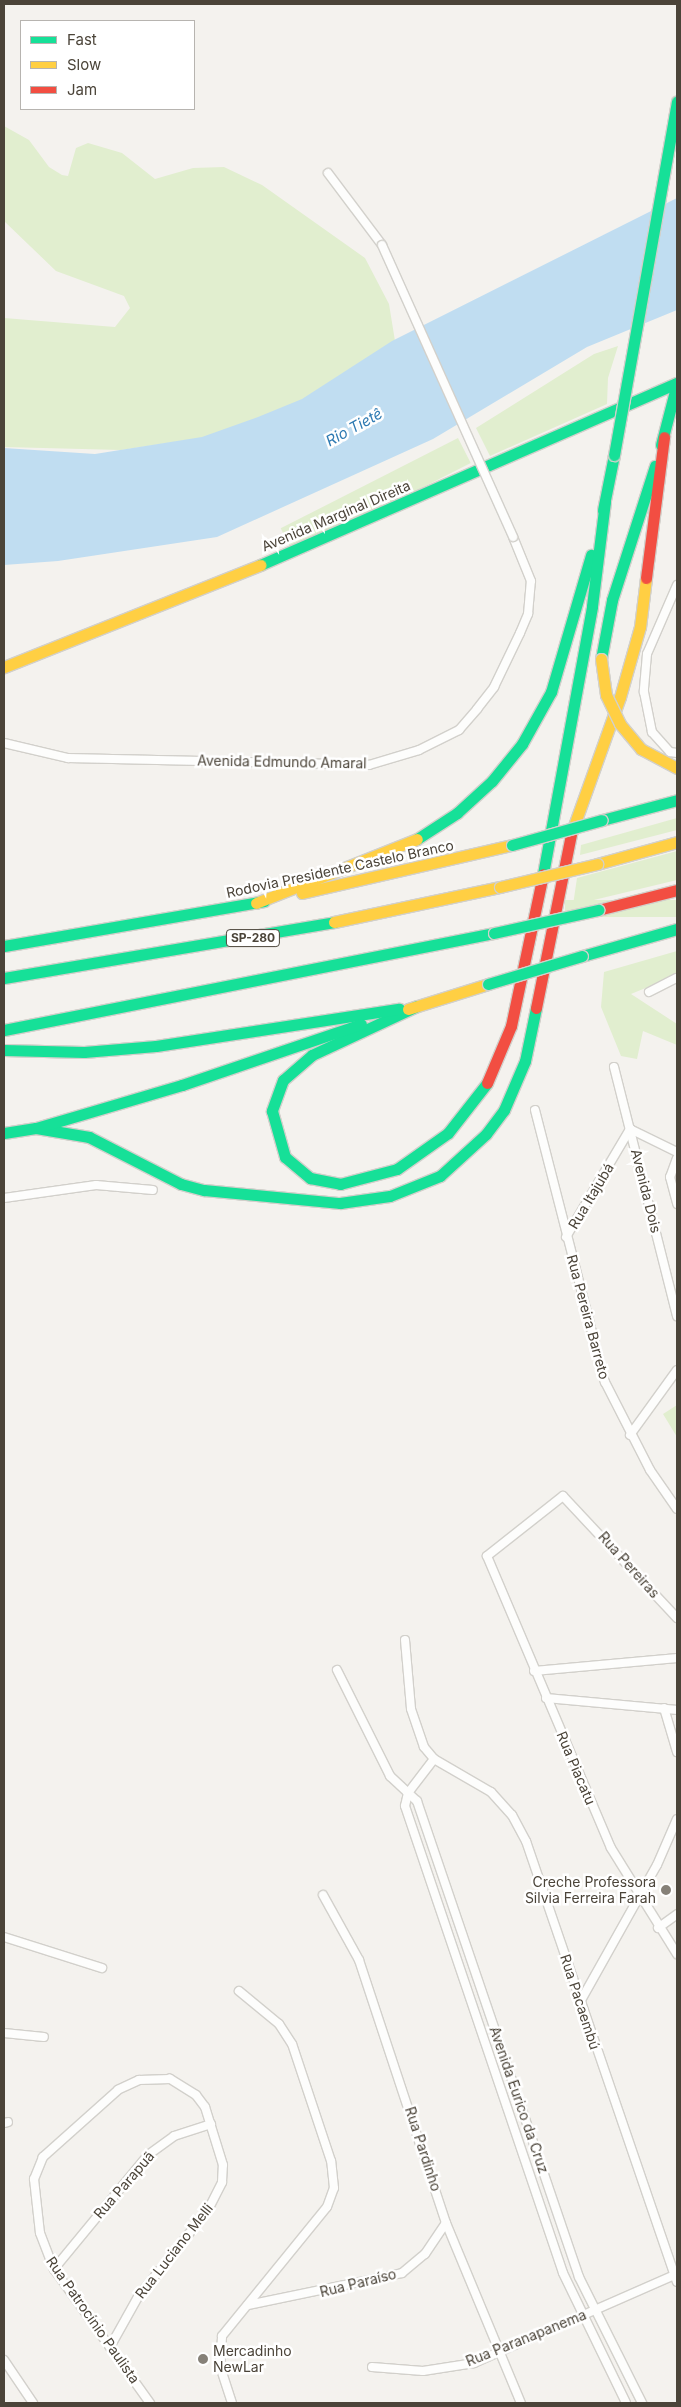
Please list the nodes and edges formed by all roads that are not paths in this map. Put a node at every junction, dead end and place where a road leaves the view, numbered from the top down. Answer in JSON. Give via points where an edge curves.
{"nodes":[{"id":1,"x":677,"y":102,"type":"edge"},
{"id":2,"x":328,"y":173,"type":"dead end"},
{"id":3,"x":677,"y":383,"type":"edge"},
{"id":4,"x":664,"y":437,"type":"junction"},
{"id":5,"x":605,"y":502,"type":"junction"},
{"id":6,"x":677,"y":584,"type":"edge"},
{"id":7,"x":4,"y":667,"type":"edge"},
{"id":8,"x":4,"y":742,"type":"edge"},
{"id":9,"x":677,"y":753,"type":"edge"},
{"id":10,"x":677,"y":768,"type":"edge"},
{"id":11,"x":677,"y":800,"type":"edge"},
{"id":12,"x":677,"y":842,"type":"edge"},
{"id":13,"x":677,"y":890,"type":"edge"},
{"id":14,"x":256,"y":902,"type":"junction"},
{"id":15,"x":677,"y":929,"type":"edge"},
{"id":16,"x":4,"y":946,"type":"edge"},
{"id":17,"x":4,"y":978,"type":"edge"},
{"id":18,"x":677,"y":978,"type":"edge"},
{"id":19,"x":649,"y":992,"type":"dead end"},
{"id":20,"x":417,"y":1006,"type":"junction"},
{"id":21,"x":4,"y":1030,"type":"edge"},
{"id":22,"x":4,"y":1050,"type":"edge"},
{"id":23,"x":614,"y":1067,"type":"dead end"},
{"id":24,"x":535,"y":1110,"type":"dead end"},
{"id":25,"x":36,"y":1128,"type":"junction"},
{"id":26,"x":630,"y":1129,"type":"junction"},
{"id":27,"x":4,"y":1133,"type":"edge"},
{"id":28,"x":677,"y":1152,"type":"edge"},
{"id":29,"x":677,"y":1158,"type":"edge"},
{"id":30,"x":153,"y":1190,"type":"dead end"},
{"id":31,"x":4,"y":1198,"type":"edge"},
{"id":32,"x":677,"y":1204,"type":"edge"},
{"id":33,"x":566,"y":1237,"type":"junction"},
{"id":34,"x":677,"y":1316,"type":"edge"},
{"id":35,"x":677,"y":1370,"type":"edge"},
{"id":36,"x":630,"y":1435,"type":"junction"},
{"id":37,"x":677,"y":1508,"type":"edge"},
{"id":38,"x":492,"y":1573,"type":"joint"},
{"id":39,"x":677,"y":1618,"type":"edge"},
{"id":40,"x":406,"y":1640,"type":"dead end"},
{"id":41,"x":677,"y":1658,"type":"edge"},
{"id":42,"x":337,"y":1670,"type":"dead end"},
{"id":43,"x":534,"y":1671,"type":"junction"},
{"id":44,"x":546,"y":1698,"type":"junction"},
{"id":45,"x":664,"y":1708,"type":"junction"},
{"id":46,"x":677,"y":1710,"type":"edge"},
{"id":47,"x":676,"y":1743,"type":"edge"},
{"id":48,"x":677,"y":1752,"type":"edge"},
{"id":49,"x":434,"y":1759,"type":"junction"},
{"id":50,"x":408,"y":1793,"type":"junction"},
{"id":51,"x":677,"y":1819,"type":"edge"},
{"id":52,"x":323,"y":1895,"type":"dead end"},
{"id":53,"x":638,"y":1896,"type":"junction"},
{"id":54,"x":677,"y":1914,"type":"edge"},
{"id":55,"x":658,"y":1928,"type":"junction"},
{"id":56,"x":4,"y":1937,"type":"edge"},
{"id":57,"x":677,"y":1954,"type":"edge"},
{"id":58,"x":102,"y":1968,"type":"dead end"},
{"id":59,"x":239,"y":1991,"type":"dead end"},
{"id":60,"x":580,"y":2002,"type":"junction"},
{"id":61,"x":4,"y":2032,"type":"edge"},
{"id":62,"x":44,"y":2038,"type":"dead end"},
{"id":63,"x":503,"y":2049,"type":"junction"},
{"id":64,"x":487,"y":2055,"type":"junction"},
{"id":65,"x":211,"y":2124,"type":"junction"},
{"id":66,"x":446,"y":2223,"type":"junction"},
{"id":67,"x":54,"y":2269,"type":"junction"},
{"id":68,"x":676,"y":2279,"type":"edge"},
{"id":69,"x":248,"y":2305,"type":"junction"},
{"id":70,"x":594,"y":2311,"type":"junction"},
{"id":71,"x":581,"y":2317,"type":"junction"},
{"id":72,"x":110,"y":2346,"type":"junction"},
{"id":73,"x":497,"y":2354,"type":"junction"},
{"id":74,"x":4,"y":2360,"type":"edge"},
{"id":75,"x":372,"y":2367,"type":"dead end"},
{"id":76,"x":33,"y":2403,"type":"edge"},
{"id":77,"x":150,"y":2403,"type":"edge"},
{"id":78,"x":232,"y":2403,"type":"edge"},
{"id":79,"x":521,"y":2403,"type":"edge"},
{"id":80,"x":626,"y":2403,"type":"edge"},
{"id":81,"x":642,"y":2403,"type":"edge"}],
"edges":[{"from":1,"to":5,"type":"main road","bridge":true},
{"from":2,"to":8,"type":"street","name":"Avenida Edmundo Amaral","bridge":true,"via":[[382,245],[531,580],[528,614],[494,687],[459,730],[419,750],[369,765],[68,758]]},
{"from":3,"to":4,"type":"main road"},
{"from":3,"to":7,"type":"main road","name":"Avenida Marginal Direita","via":[[173,603]]},
{"from":4,"to":10,"type":"main road","bridge":true,"via":[[612,600],[602,659],[606,695],[620,724],[641,748]]},
{"from":4,"to":25,"type":"main road","via":[[637,636],[620,697],[574,817],[525,1061],[504,1110],[486,1134],[460,1160],[425,1183],[390,1196],[340,1203],[204,1190],[180,1184],[89,1137]]},
{"from":5,"to":14,"type":"main road","via":[[557,677],[534,724],[508,763],[475,798],[418,839]]},
{"from":5,"to":20,"type":"main road","via":[[592,606],[530,942],[511,1026],[490,1079],[448,1133],[397,1169],[340,1184],[310,1178],[296,1169],[277,1143],[273,1127],[274,1103],[283,1080],[312,1055]]},
{"from":6,"to":9,"type":"street","via":[[646,661],[644,692],[652,732],[670,752]]},
{"from":11,"to":14,"type":"main road","name":"Rodovia Presidente Castelo Branco","bridge":true,"via":[[512,844]]},
{"from":12,"to":17,"type":"main road","number":"SP-280","bridge":true,"via":[[596,864],[272,935]]},
{"from":13,"to":21,"type":"main road","bridge":true,"via":[[494,933]]},
{"from":14,"to":16,"type":"main road","name":"Rodovia Presidente Castelo Branco"},
{"from":15,"to":20,"type":"main road","bridge":true},
{"from":18,"to":19,"type":"street"},
{"from":20,"to":22,"type":"main road","via":[[156,1046],[84,1052]]},
{"from":20,"to":25,"type":"main road","via":[[182,1086]]},
{"from":23,"to":26,"type":"street","name":"Avenida Dois"},
{"from":24,"to":33,"type":"street","name":"Rua Pereira Barreto"},
{"from":25,"to":27,"type":"main road"},
{"from":26,"to":28,"type":"street"},
{"from":26,"to":33,"type":"street","name":"Rua Itajubá"},
{"from":26,"to":34,"type":"street","name":"Avenida Dois"},
{"from":29,"to":32,"type":"street","via":[[670,1177]]},
{"from":30,"to":31,"type":"street","via":[[96,1186]]},
{"from":33,"to":36,"type":"street","name":"Rua Pereira Barreto","via":[[605,1382]]},
{"from":35,"to":36,"type":"street"},
{"from":36,"to":37,"type":"street","name":"Rua Pereira Barreto"},
{"from":38,"to":39,"type":"street","name":"Rua Pereiras","via":[[489,1551],[554,1499],[563,1496]]},
{"from":38,"to":43,"type":"street","name":"Rua Piacatu"},
{"from":40,"to":49,"type":"street","via":[[411,1709],[424,1747]]},
{"from":41,"to":43,"type":"street"},
{"from":42,"to":50,"type":"street","name":"Avenida Eurico da Cruz","via":[[390,1776]]},
{"from":43,"to":44,"type":"street","name":"Rua Piacatu"},
{"from":44,"to":45,"type":"street"},
{"from":44,"to":53,"type":"street","name":"Rua Piacatu","via":[[611,1848]]},
{"from":45,"to":46,"type":"street"},
{"from":45,"to":47,"type":"street"},
{"from":47,"to":48,"type":"street"},
{"from":49,"to":50,"type":"street"},
{"from":49,"to":60,"type":"street","name":"Rua Pacaembú","via":[[491,1792],[512,1815],[540,1874]]},
{"from":50,"to":63,"type":"street","name":"Avenida Eurico da Cruz","via":[[417,1801],[441,1862]]},
{"from":50,"to":64,"type":"street","name":"Avenida Eurico da Cruz","via":[[405,1806]]},
{"from":51,"to":53,"type":"street"},
{"from":52,"to":66,"type":"street","name":"Rua Pardinho","via":[[359,1960]]},
{"from":53,"to":55,"type":"street","name":"Rua Piacatu"},
{"from":53,"to":60,"type":"street"},
{"from":54,"to":55,"type":"street"},
{"from":55,"to":57,"type":"street","name":"Rua Piacatu"},
{"from":56,"to":58,"type":"street"},
{"from":59,"to":69,"type":"street","via":[[279,2024],[292,2044],[334,2182],[328,2207]]},
{"from":60,"to":68,"type":"street","name":"Rua Pacaembú"},
{"from":61,"to":62,"type":"street"},
{"from":63,"to":64,"type":"street"},
{"from":63,"to":70,"type":"street","name":"Avenida Eurico da Cruz"},
{"from":64,"to":71,"type":"street","name":"Avenida Eurico da Cruz"},
{"from":65,"to":67,"type":"street","name":"Rua Parapuã","via":[[174,2136],[148,2155]]},
{"from":65,"to":67,"type":"street","name":"Rua Patrocínio Paulista","via":[[205,2106],[183,2085],[170,2079],[139,2080],[118,2090],[48,2152],[37,2167],[34,2194],[40,2233]]},
{"from":65,"to":72,"type":"street","name":"Rua Luciano Melli","via":[[223,2165],[218,2193],[138,2297]]},
{"from":66,"to":69,"type":"street","name":"Rua Paraíso","via":[[425,2254],[402,2273]]},
{"from":66,"to":73,"type":"street","name":"Rua Pardinho"},
{"from":67,"to":72,"type":"street","name":"Rua Patrocínio Paulista"},
{"from":68,"to":70,"type":"street","name":"Rua Paranapanema"},
{"from":69,"to":78,"type":"street","via":[[230,2322],[219,2350]]},
{"from":70,"to":71,"type":"street","name":"Rua Paranapanema"},
{"from":70,"to":81,"type":"street","name":"Avenida Eurico da Cruz"},
{"from":71,"to":73,"type":"street","name":"Rua Paranapanema"},
{"from":71,"to":80,"type":"street","name":"Avenida Eurico da Cruz"},
{"from":72,"to":77,"type":"street","name":"Rua Patrocínio Paulista"},
{"from":73,"to":75,"type":"street","name":"Rua Paranapanema","via":[[423,2371]]},
{"from":73,"to":79,"type":"street","name":"Rua Pardinho"},
{"from":74,"to":76,"type":"street"}]}
